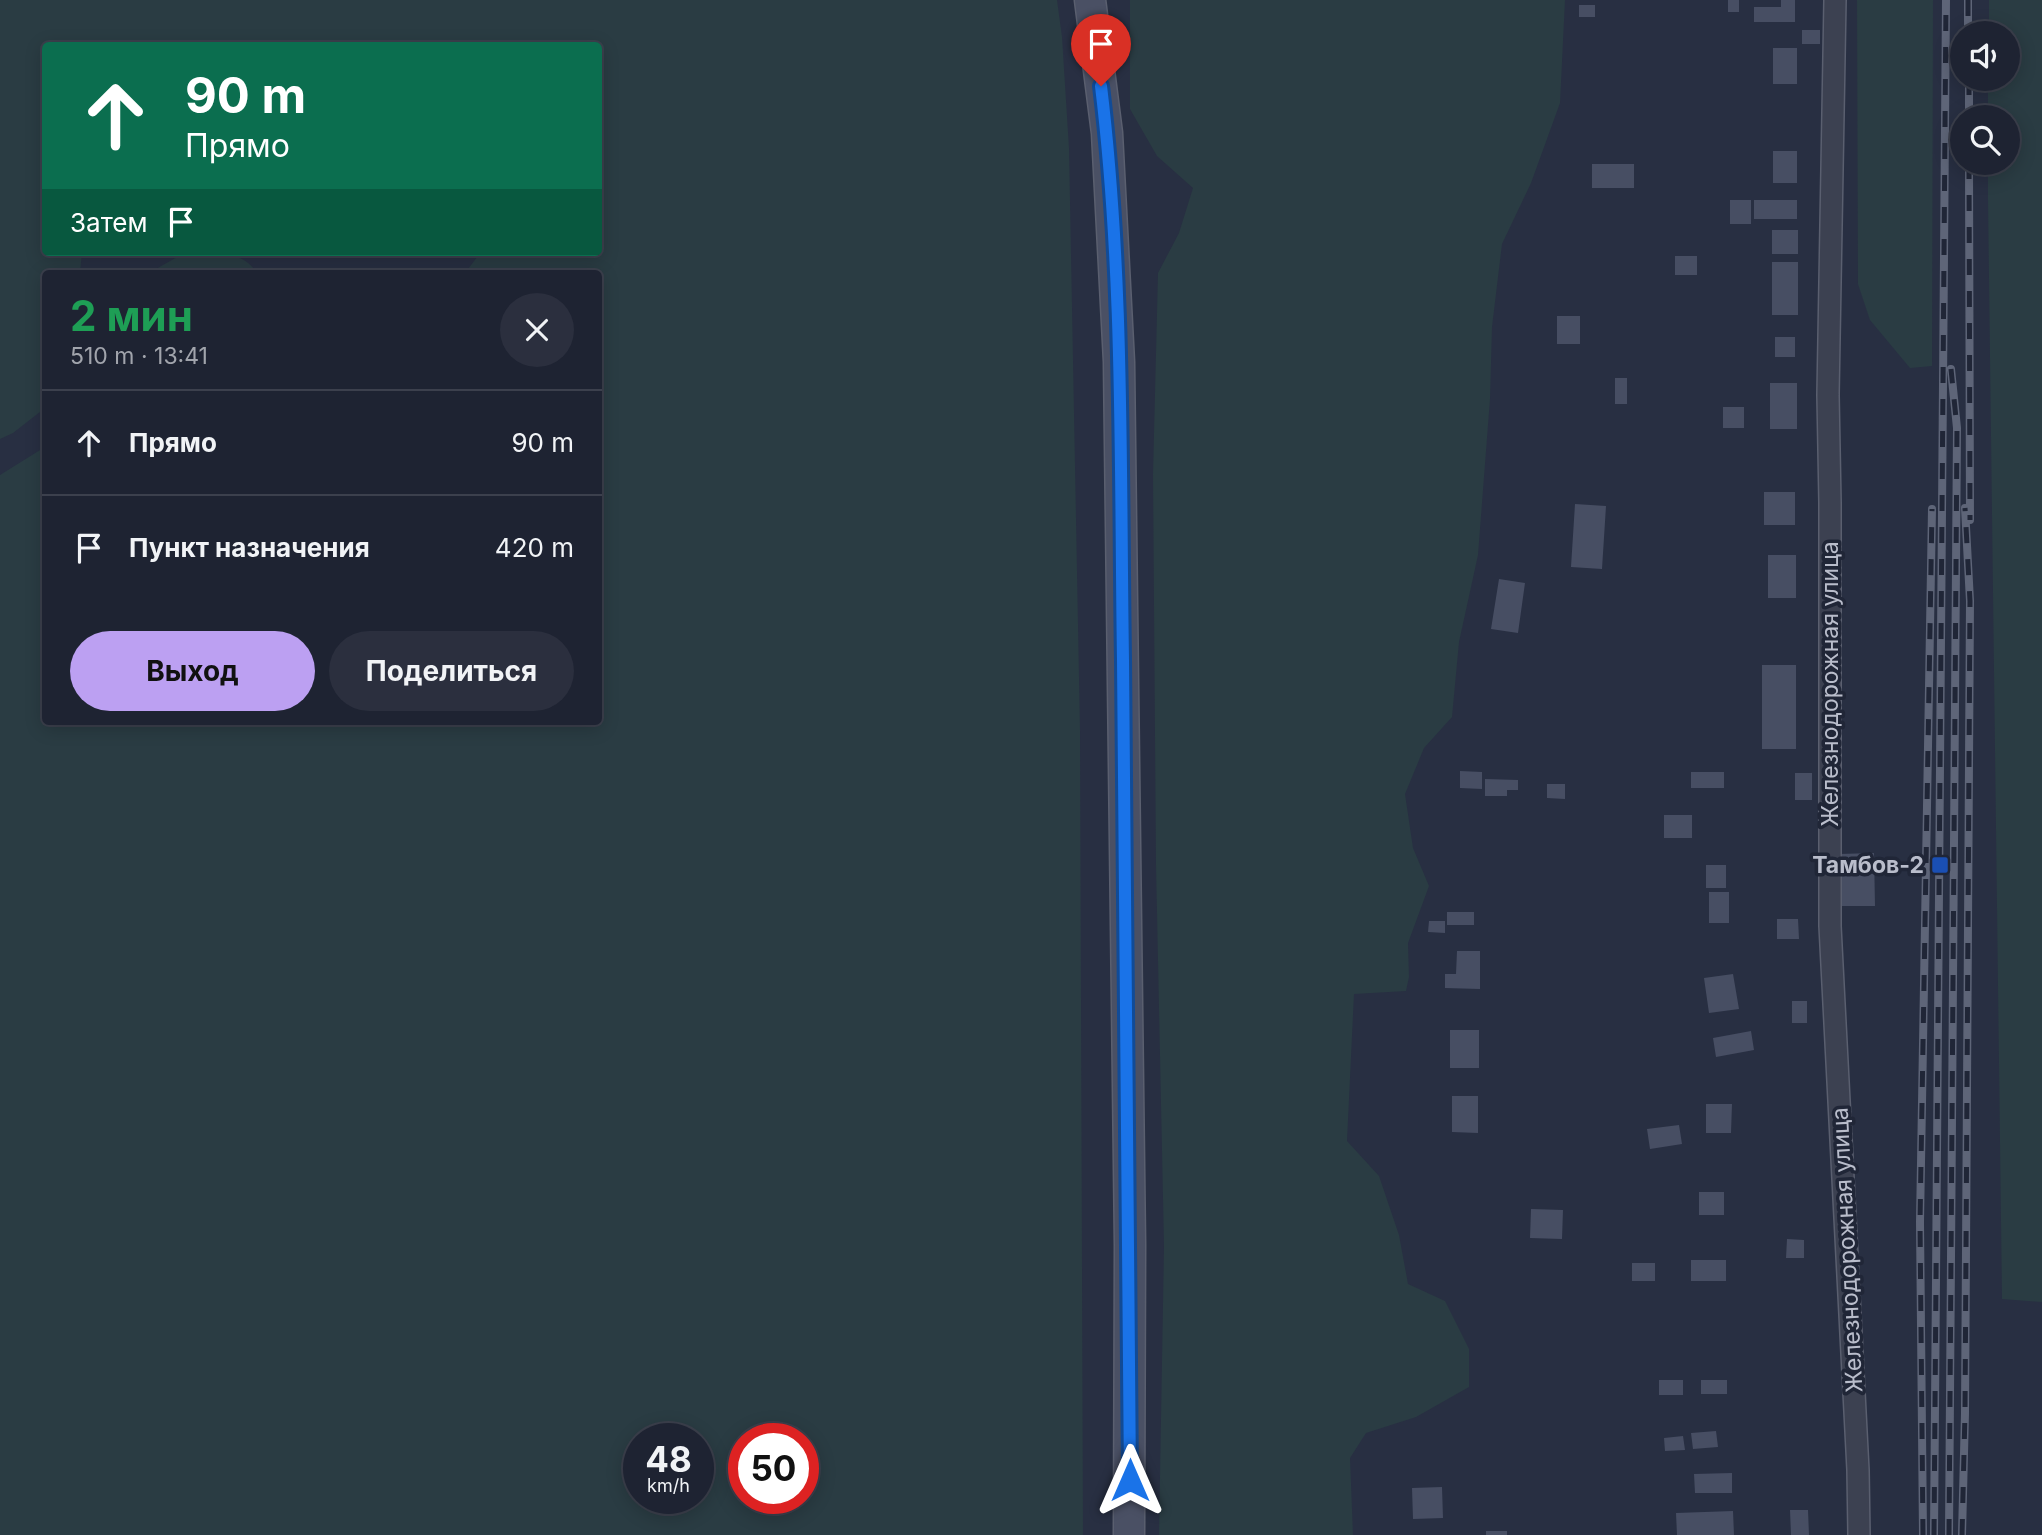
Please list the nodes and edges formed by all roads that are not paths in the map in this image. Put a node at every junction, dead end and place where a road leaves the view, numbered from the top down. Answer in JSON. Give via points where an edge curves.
{"nodes":[{"id":1,"x":1090,"y":0,"type":"edge"},
{"id":2,"x":1835,"y":0,"type":"edge"},
{"id":3,"x":1129,"y":1535,"type":"edge"},
{"id":4,"x":1859,"y":1535,"type":"edge"}],
"edges":[{"from":1,"to":3,"type":"main road","via":[[1107,133],[1119,362]]},
{"from":2,"to":4,"type":"street","name":"Железнодорожная улица","via":[[1828,395],[1830,926]]}]}
